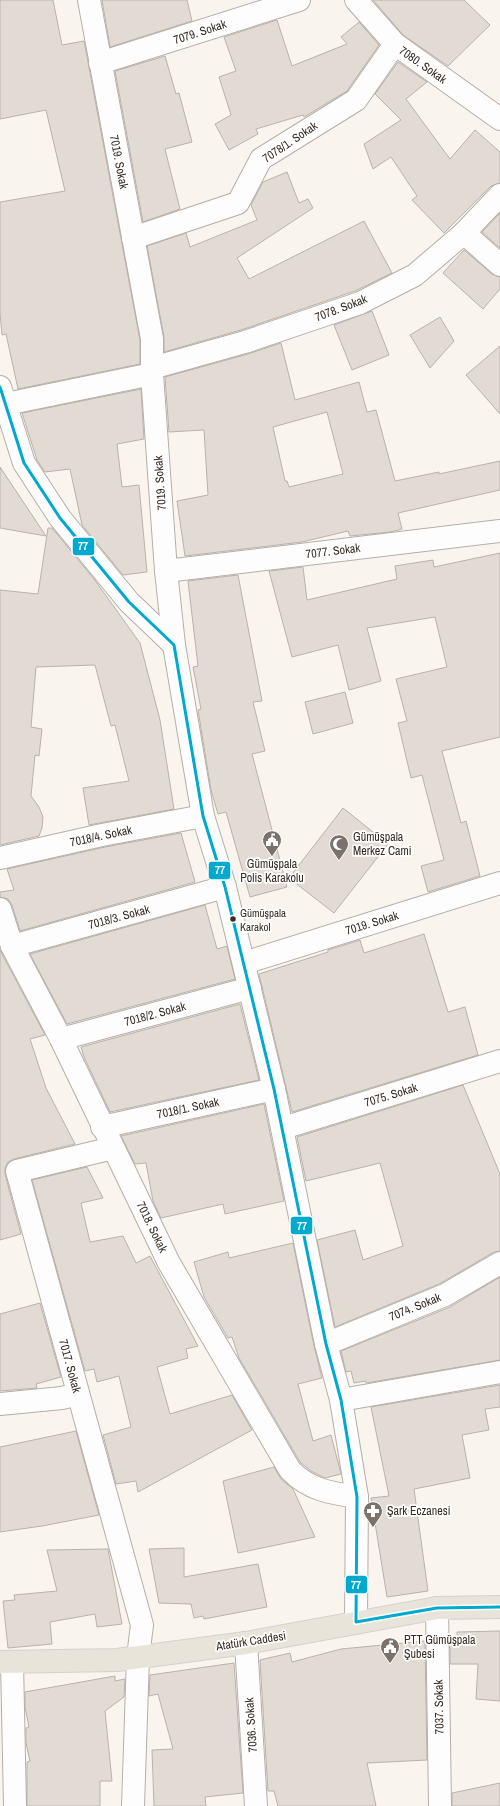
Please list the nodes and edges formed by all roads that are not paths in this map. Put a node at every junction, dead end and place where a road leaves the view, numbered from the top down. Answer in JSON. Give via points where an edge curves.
{"nodes":[{"id":1,"x":89,"y":0,"type":"edge"},
{"id":2,"x":299,"y":0,"type":"edge"},
{"id":3,"x":356,"y":0,"type":"edge"},
{"id":4,"x":395,"y":44,"type":"junction"},
{"id":5,"x":100,"y":63,"type":"junction"},
{"id":6,"x":500,"y":119,"type":"edge"},
{"id":7,"x":500,"y":195,"type":"edge"},
{"id":8,"x":464,"y":232,"type":"junction"},
{"id":9,"x":133,"y":238,"type":"junction"},
{"id":10,"x":500,"y":265,"type":"edge"},
{"id":11,"x":152,"y":371,"type":"junction"},
{"id":12,"x":3,"y":396,"type":"edge"},
{"id":13,"x":500,"y":531,"type":"edge"},
{"id":14,"x":166,"y":571,"type":"junction"},
{"id":15,"x":174,"y":645,"type":"junction"},
{"id":16,"x":203,"y":816,"type":"junction"},
{"id":17,"x":0,"y":858,"type":"edge"},
{"id":18,"x":500,"y":883,"type":"edge"},
{"id":19,"x":225,"y":887,"type":"junction"},
{"id":20,"x":0,"y":909,"type":"edge"},
{"id":21,"x":12,"y":946,"type":"junction"},
{"id":22,"x":244,"y":963,"type":"junction"},
{"id":23,"x":250,"y":988,"type":"junction"},
{"id":24,"x":61,"y":1038,"type":"junction"},
{"id":25,"x":500,"y":1061,"type":"edge"},
{"id":26,"x":274,"y":1089,"type":"junction"},
{"id":27,"x":102,"y":1127,"type":"junction"},
{"id":28,"x":282,"y":1128,"type":"junction"},
{"id":29,"x":113,"y":1148,"type":"junction"},
{"id":30,"x":500,"y":1264,"type":"edge"},
{"id":31,"x":326,"y":1344,"type":"junction"},
{"id":32,"x":500,"y":1372,"type":"edge"},
{"id":33,"x":78,"y":1394,"type":"junction"},
{"id":34,"x":341,"y":1400,"type":"junction"},
{"id":35,"x":0,"y":1404,"type":"edge"},
{"id":36,"x":357,"y":1497,"type":"junction"},
{"id":37,"x":500,"y":1607,"type":"edge"},
{"id":38,"x":437,"y":1608,"type":"junction"},
{"id":39,"x":356,"y":1622,"type":"junction"},
{"id":40,"x":246,"y":1643,"type":"junction"},
{"id":41,"x":138,"y":1657,"type":"junction"},
{"id":42,"x":6,"y":1662,"type":"edge"},
{"id":43,"x":15,"y":1806,"type":"edge"},
{"id":44,"x":134,"y":1806,"type":"edge"},
{"id":45,"x":256,"y":1806,"type":"edge"},
{"id":46,"x":440,"y":1806,"type":"edge"}],
"edges":[{"from":1,"to":5,"type":"street","name":"7019. Sokak"},
{"from":2,"to":5,"type":"street","name":"7079. Sokak"},
{"from":3,"to":4,"type":"street","name":"7080. Sokak"},
{"from":4,"to":6,"type":"street","name":"7080. Sokak"},
{"from":4,"to":9,"type":"street","name":"7078/1. Sokak","via":[[356,100],[261,159],[238,204]]},
{"from":5,"to":9,"type":"street","name":"7019. Sokak"},
{"from":7,"to":8,"type":"street","name":"7078. Sokak"},
{"from":8,"to":10,"type":"street"},
{"from":8,"to":11,"type":"street","name":"7078. Sokak","via":[[415,275],[360,303]]},
{"from":9,"to":11,"type":"street","name":"7019. Sokak","via":[[152,339]]},
{"from":11,"to":12,"type":"street","name":"7078. Sokak"},
{"from":11,"to":14,"type":"street","name":"7019. Sokak"},
{"from":12,"to":15,"type":"street","via":[[24,463],[60,518],[128,602]]},
{"from":13,"to":14,"type":"street","name":"7077. Sokak"},
{"from":14,"to":15,"type":"street","name":"7019. Sokak"},
{"from":15,"to":16,"type":"street","name":"7019. Sokak"},
{"from":16,"to":17,"type":"street","name":"7018/4. Sokak"},
{"from":16,"to":19,"type":"street","name":"7019. Sokak"},
{"from":18,"to":22,"type":"street","name":"7019. Sokak"},
{"from":19,"to":21,"type":"street","name":"7018/3. Sokak"},
{"from":19,"to":22,"type":"street","name":"7019. Sokak"},
{"from":20,"to":21,"type":"street","name":"7018. Sokak"},
{"from":21,"to":24,"type":"street","name":"7018. Sokak"},
{"from":22,"to":23,"type":"street","name":"7019. Sokak"},
{"from":23,"to":24,"type":"street","name":"7018/2. Sokak"},
{"from":23,"to":26,"type":"street","name":"7019. Sokak"},
{"from":24,"to":27,"type":"street","name":"7018. Sokak"},
{"from":25,"to":28,"type":"street","name":"7075. Sokak"},
{"from":26,"to":27,"type":"street","name":"7018/1. Sokak"},
{"from":26,"to":28,"type":"street","name":"7019. Sokak"},
{"from":27,"to":29,"type":"street","name":"7018. Sokak"},
{"from":28,"to":31,"type":"street","name":"7019. Sokak"},
{"from":29,"to":33,"type":"street","name":"7017. Sokak","via":[[17,1171]]},
{"from":29,"to":36,"type":"street","name":"7018. Sokak","via":[[170,1263],[290,1470],[306,1485]]},
{"from":30,"to":31,"type":"street","name":"7074. Sokak","via":[[445,1295]]},
{"from":31,"to":34,"type":"street","name":"7019. Sokak"},
{"from":32,"to":34,"type":"street"},
{"from":33,"to":35,"type":"street"},
{"from":33,"to":41,"type":"street","name":"7017. Sokak","via":[[142,1625]]},
{"from":34,"to":36,"type":"street","name":"7019. Sokak"},
{"from":36,"to":39,"type":"street","name":"7019. Sokak"},
{"from":37,"to":38,"type":"main road","name":"Atatürk Caddesi"},
{"from":38,"to":39,"type":"main road","name":"Atatürk Caddesi"},
{"from":38,"to":46,"type":"street","name":"7037. Sokak"},
{"from":39,"to":40,"type":"main road","name":"Atatürk Caddesi"},
{"from":40,"to":41,"type":"main road","name":"Atatürk Caddesi"},
{"from":40,"to":45,"type":"street","name":"7036. Sokak"},
{"from":41,"to":42,"type":"main road","name":"Atatürk Caddesi","via":[[117,1660]]},
{"from":41,"to":44,"type":"street","name":"7017. Sokak"},
{"from":42,"to":43,"type":"street"}]}
